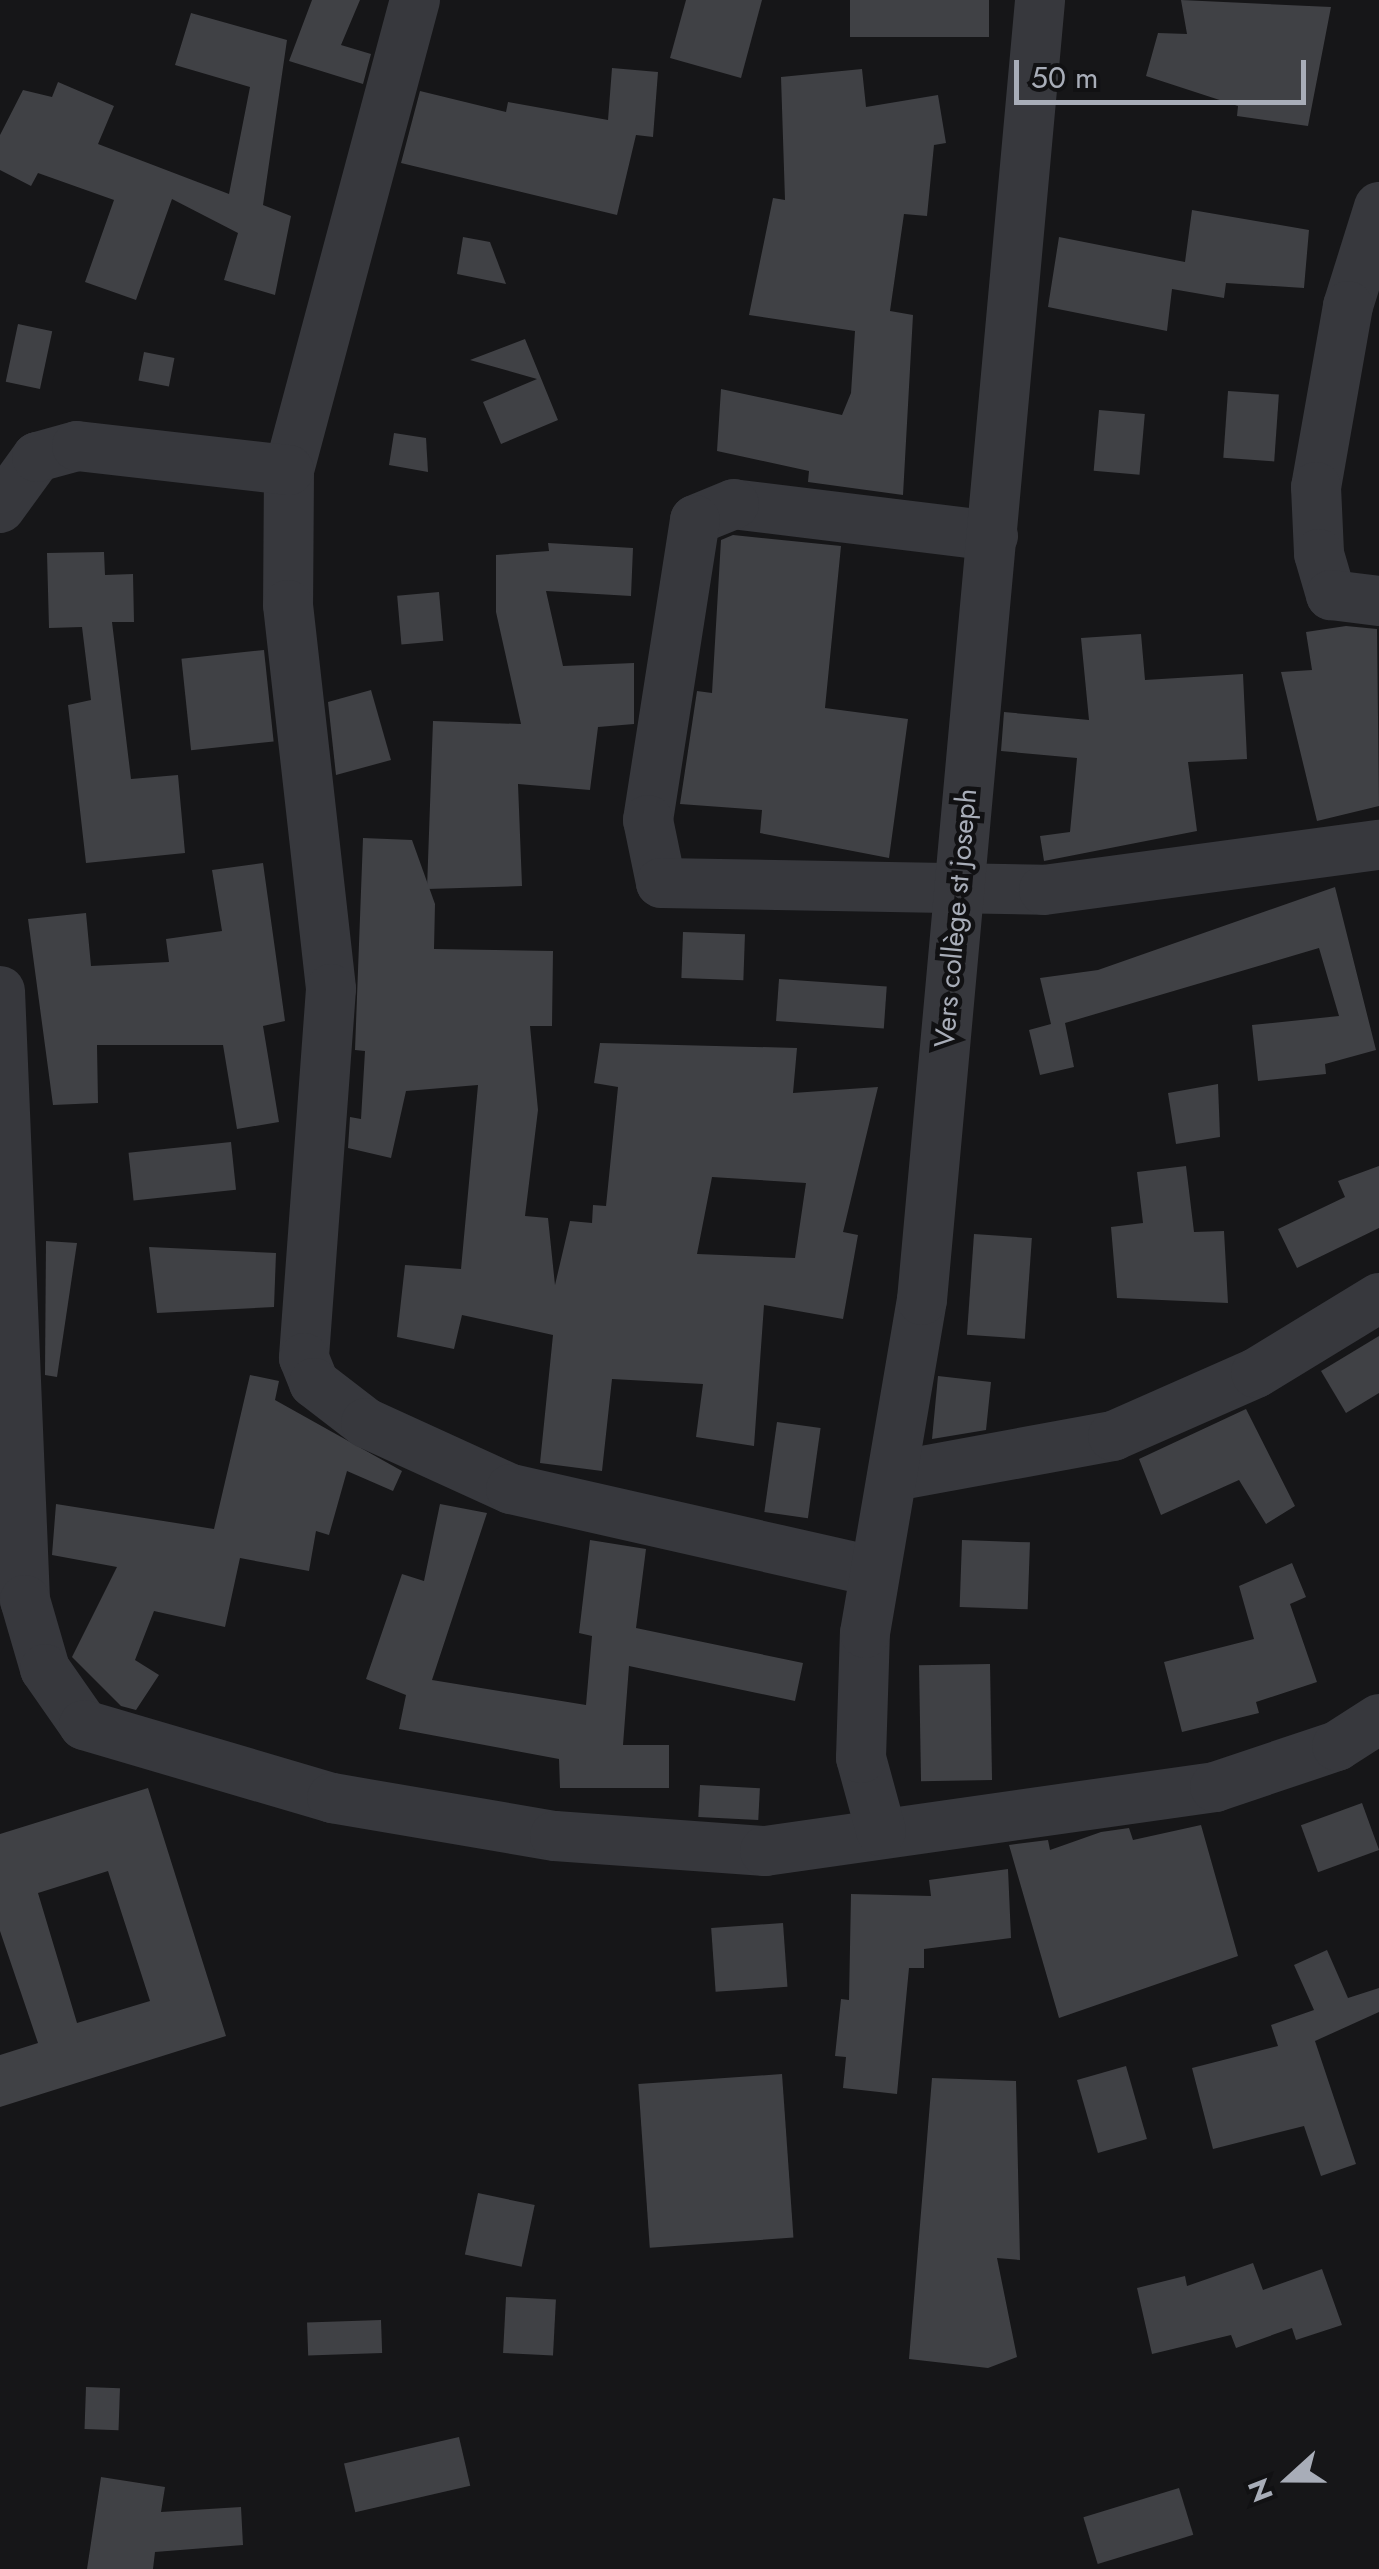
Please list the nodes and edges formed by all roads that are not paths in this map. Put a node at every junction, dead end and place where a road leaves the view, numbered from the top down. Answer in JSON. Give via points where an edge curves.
{"nodes":[{"id":1,"x":415,"y":0,"type":"edge"},
{"id":2,"x":1040,"y":0,"type":"edge"},
{"id":3,"x":1379,"y":207,"type":"edge"},
{"id":4,"x":289,"y":470,"type":"junction"},
{"id":5,"x":0,"y":508,"type":"edge"},
{"id":6,"x":993,"y":536,"type":"junction"},
{"id":7,"x":1379,"y":601,"type":"edge"},
{"id":8,"x":1379,"y":844,"type":"edge"},
{"id":9,"x":958,"y":888,"type":"junction"},
{"id":10,"x":0,"y":991,"type":"edge"},
{"id":11,"x":1379,"y":1298,"type":"edge"},
{"id":12,"x":895,"y":1476,"type":"junction"},
{"id":13,"x":872,"y":1571,"type":"junction"},
{"id":14,"x":1379,"y":1719,"type":"edge"},
{"id":15,"x":881,"y":1830,"type":"junction"}],
"edges":[{"from":1,"to":4,"type":"street"},
{"from":2,"to":6,"type":"street","name":"Vers collège st joseph"},
{"from":3,"to":7,"type":"street","via":[[1348,306],[1316,487],[1319,554],[1332,594]]},
{"from":4,"to":5,"type":"street","via":[[77,446],[37,458]]},
{"from":4,"to":13,"type":"street","via":[[288,605],[331,989],[304,1358],[314,1383],[366,1423],[511,1489]]},
{"from":6,"to":9,"type":"street","name":"Vers collège st joseph"},
{"from":6,"to":9,"type":"street","via":[[734,504],[695,520],[648,820],[661,884]]},
{"from":8,"to":9,"type":"street","via":[[1044,890]]},
{"from":9,"to":12,"type":"street","name":"Vers collège st joseph","via":[[922,1300]]},
{"from":10,"to":15,"type":"street","via":[[25,1600],[46,1669],[84,1726],[332,1798],[555,1836],[765,1850]]},
{"from":11,"to":12,"type":"street","via":[[1256,1374],[1113,1436]]},
{"from":12,"to":13,"type":"street","name":"Vers collège st joseph"},
{"from":13,"to":15,"type":"street","name":"Vers collège st joseph","via":[[861,1758]]},
{"from":14,"to":15,"type":"street","via":[[1337,1746],[1215,1787]]}]}
